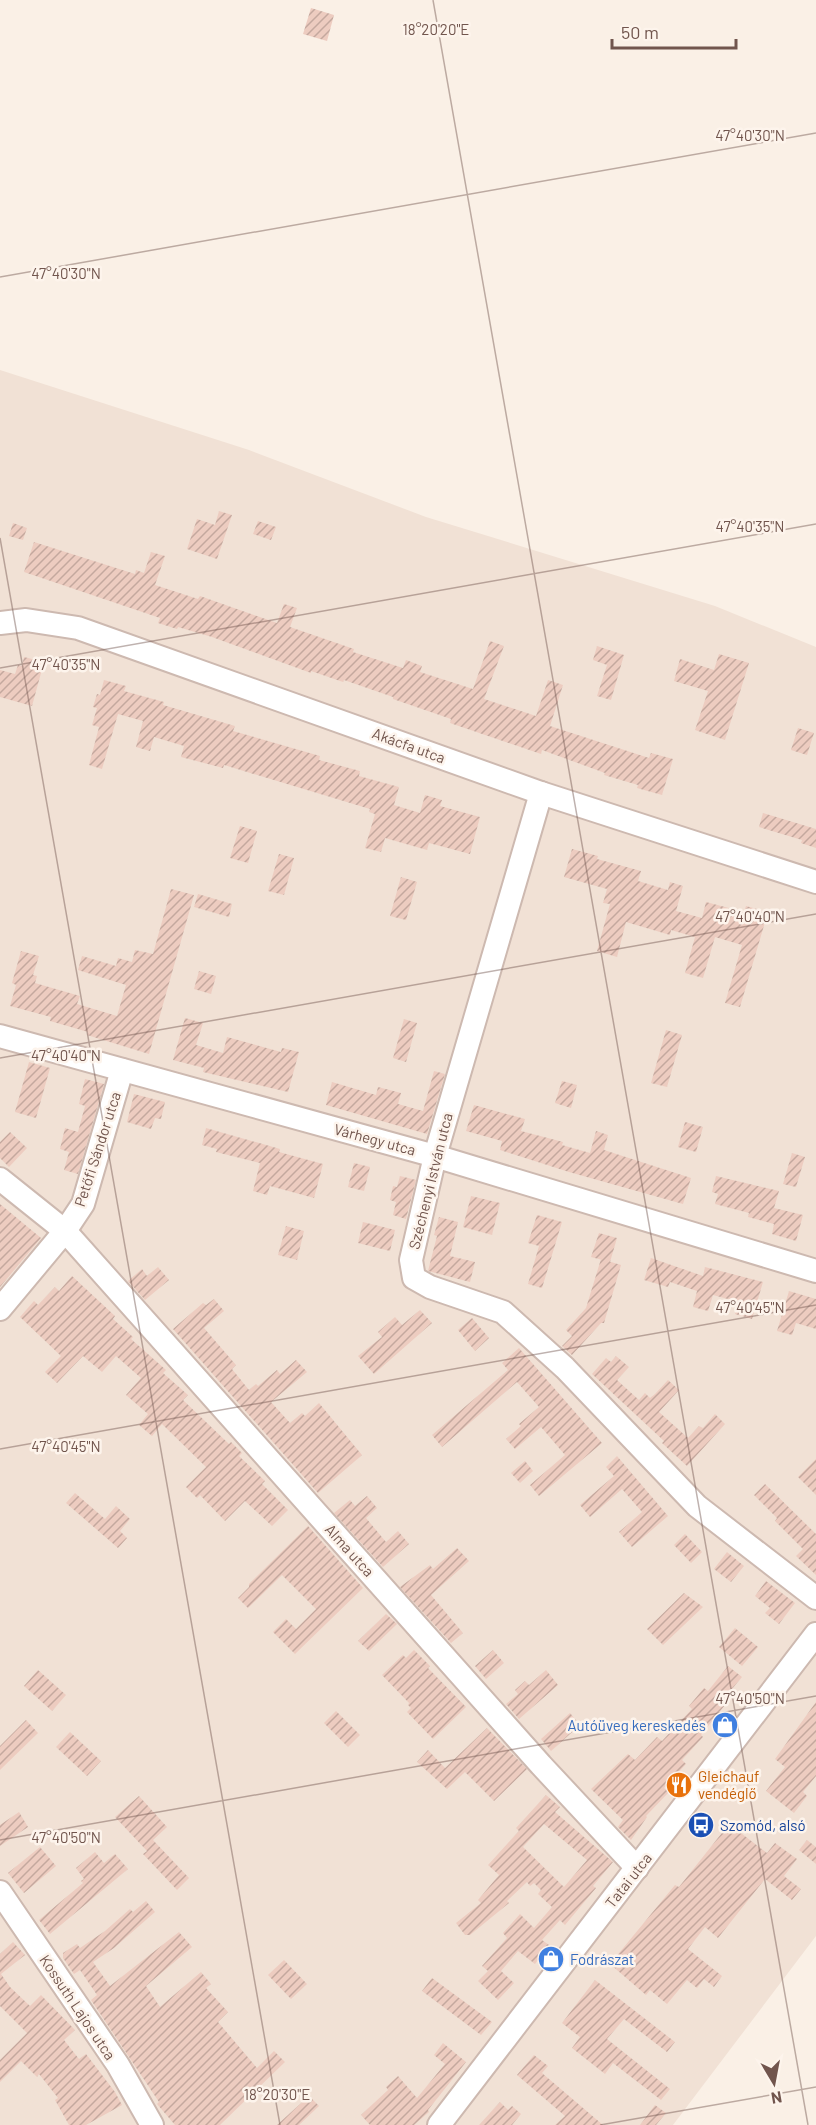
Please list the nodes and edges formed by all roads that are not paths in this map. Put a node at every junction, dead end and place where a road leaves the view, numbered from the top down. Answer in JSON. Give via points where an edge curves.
{"nodes":[{"id":1,"x":0,"y":623,"type":"edge"},
{"id":2,"x":541,"y":793,"type":"junction"},
{"id":3,"x":816,"y":882,"type":"edge"},
{"id":4,"x":0,"y":1036,"type":"edge"},
{"id":5,"x":122,"y":1070,"type":"junction"},
{"id":6,"x":435,"y":1156,"type":"junction"},
{"id":7,"x":0,"y":1179,"type":"edge"},
{"id":8,"x":65,"y":1231,"type":"junction"},
{"id":9,"x":816,"y":1271,"type":"edge"},
{"id":10,"x":0,"y":1309,"type":"edge"},
{"id":11,"x":816,"y":1598,"type":"edge"},
{"id":12,"x":816,"y":1634,"type":"edge"},
{"id":13,"x":637,"y":1868,"type":"junction"},
{"id":14,"x":0,"y":1892,"type":"edge"},
{"id":15,"x":152,"y":2125,"type":"edge"},
{"id":16,"x":439,"y":2125,"type":"edge"}],
"edges":[{"from":1,"to":2,"type":"street","name":"Akácfa utca","via":[[27,620],[78,628]]},
{"from":2,"to":3,"type":"street","name":"Akácfa utca"},
{"from":2,"to":6,"type":"street","name":"Széchenyi István utca"},
{"from":4,"to":5,"type":"street","name":"Várhegy utca"},
{"from":5,"to":6,"type":"street","name":"Várhegy utca"},
{"from":5,"to":8,"type":"street","name":"Petőfi Sándor utca","via":[[83,1204]]},
{"from":6,"to":9,"type":"street","name":"Várhegy utca"},
{"from":6,"to":11,"type":"street","name":"Széchenyi István utca","via":[[411,1260],[414,1278],[504,1312],[565,1368],[697,1506]]},
{"from":7,"to":8,"type":"street"},
{"from":8,"to":10,"type":"street","name":"Petőfi Sándor utca"},
{"from":8,"to":13,"type":"street","name":"Alma utca"},
{"from":12,"to":13,"type":"street","name":"Tatai utca"},
{"from":13,"to":16,"type":"street","name":"Tatai utca"},
{"from":14,"to":15,"type":"street","name":"Kossuth Lajos utca","via":[[118,2065]]}]}
